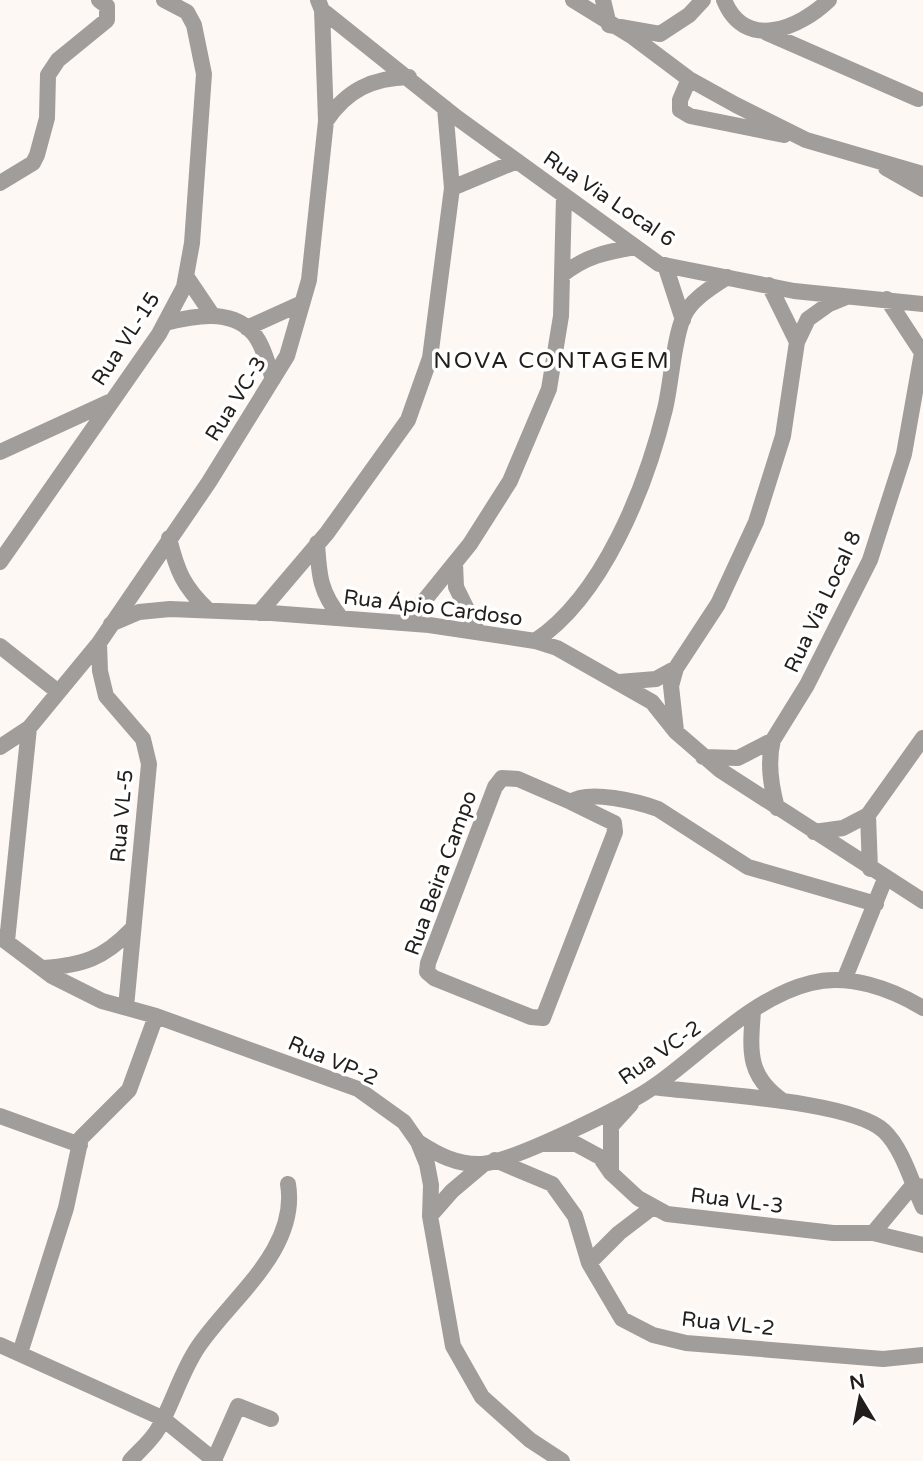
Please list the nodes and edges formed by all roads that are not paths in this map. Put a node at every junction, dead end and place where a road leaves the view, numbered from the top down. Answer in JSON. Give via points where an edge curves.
{"nodes":[{"id":1,"x":99,"y":0,"type":"edge"},
{"id":2,"x":164,"y":0,"type":"edge"},
{"id":3,"x":573,"y":0,"type":"edge"},
{"id":4,"x":603,"y":0,"type":"edge"},
{"id":5,"x":703,"y":0,"type":"edge"},
{"id":6,"x":724,"y":0,"type":"edge"},
{"id":7,"x":829,"y":0,"type":"edge"},
{"id":8,"x":320,"y":5,"type":"edge"},
{"id":9,"x":609,"y":25,"type":"junction"},
{"id":10,"x":765,"y":32,"type":"junction"},
{"id":11,"x":409,"y":77,"type":"junction"},
{"id":12,"x":689,"y":79,"type":"junction"},
{"id":13,"x":918,"y":99,"type":"dead end"},
{"id":14,"x":446,"y":108,"type":"junction"},
{"id":15,"x":326,"y":121,"type":"junction"},
{"id":16,"x":806,"y":140,"type":"junction"},
{"id":17,"x":873,"y":159,"type":"junction"},
{"id":18,"x":517,"y":161,"type":"junction"},
{"id":19,"x":923,"y":174,"type":"edge"},
{"id":20,"x":0,"y":183,"type":"edge"},
{"id":21,"x":452,"y":188,"type":"junction"},
{"id":22,"x":923,"y":190,"type":"edge"},
{"id":23,"x":564,"y":196,"type":"junction"},
{"id":24,"x":635,"y":247,"type":"junction"},
{"id":25,"x":666,"y":265,"type":"junction"},
{"id":26,"x":562,"y":275,"type":"junction"},
{"id":27,"x":186,"y":276,"type":"junction"},
{"id":28,"x":727,"y":277,"type":"junction"},
{"id":29,"x":769,"y":285,"type":"junction"},
{"id":30,"x":852,"y":295,"type":"junction"},
{"id":31,"x":887,"y":299,"type":"junction"},
{"id":32,"x":302,"y":303,"type":"junction"},
{"id":33,"x":923,"y":304,"type":"edge"},
{"id":34,"x":213,"y":316,"type":"junction"},
{"id":35,"x":683,"y":320,"type":"junction"},
{"id":36,"x":165,"y":323,"type":"junction"},
{"id":37,"x":247,"y":328,"type":"junction"},
{"id":38,"x":797,"y":342,"type":"junction"},
{"id":39,"x":922,"y":349,"type":"edge"},
{"id":40,"x":273,"y":379,"type":"junction"},
{"id":41,"x":112,"y":401,"type":"junction"},
{"id":42,"x":0,"y":452,"type":"edge"},
{"id":43,"x":169,"y":538,"type":"junction"},
{"id":44,"x":317,"y":543,"type":"junction"},
{"id":45,"x":0,"y":561,"type":"edge"},
{"id":46,"x":454,"y":563,"type":"junction"},
{"id":47,"x":208,"y":610,"type":"junction"},
{"id":48,"x":259,"y":612,"type":"junction"},
{"id":49,"x":568,"y":614,"type":"junction"},
{"id":50,"x":341,"y":618,"type":"junction"},
{"id":51,"x":406,"y":623,"type":"junction"},
{"id":52,"x":111,"y":624,"type":"junction"},
{"id":53,"x":478,"y":632,"type":"junction"},
{"id":54,"x":535,"y":641,"type":"junction"},
{"id":55,"x":99,"y":643,"type":"junction"},
{"id":56,"x":0,"y":646,"type":"edge"},
{"id":57,"x":576,"y":661,"type":"junction"},
{"id":58,"x":676,"y":668,"type":"junction"},
{"id":59,"x":616,"y":682,"type":"junction"},
{"id":60,"x":57,"y":691,"type":"junction"},
{"id":61,"x":29,"y":727,"type":"junction"},
{"id":62,"x":676,"y":732,"type":"junction"},
{"id":63,"x":923,"y":738,"type":"edge"},
{"id":64,"x":773,"y":740,"type":"junction"},
{"id":65,"x":0,"y":747,"type":"edge"},
{"id":66,"x":703,"y":757,"type":"junction"},
{"id":67,"x":571,"y":802,"type":"junction"},
{"id":68,"x":777,"y":808,"type":"junction"},
{"id":69,"x":868,"y":815,"type":"junction"},
{"id":70,"x":814,"y":832,"type":"junction"},
{"id":71,"x":870,"y":869,"type":"junction"},
{"id":72,"x":885,"y":879,"type":"junction"},
{"id":73,"x":923,"y":901,"type":"edge"},
{"id":74,"x":876,"y":904,"type":"junction"},
{"id":75,"x":132,"y":929,"type":"junction"},
{"id":76,"x":3,"y":939,"type":"edge"},
{"id":77,"x":43,"y":968,"type":"junction"},
{"id":78,"x":844,"y":980,"type":"junction"},
{"id":79,"x":126,"y":1007,"type":"junction"},
{"id":80,"x":923,"y":1008,"type":"edge"},
{"id":81,"x":753,"y":1011,"type":"junction"},
{"id":82,"x":156,"y":1016,"type":"junction"},
{"id":83,"x":653,"y":1087,"type":"junction"},
{"id":84,"x":638,"y":1096,"type":"junction"},
{"id":85,"x":785,"y":1102,"type":"junction"},
{"id":86,"x":0,"y":1116,"type":"edge"},
{"id":87,"x":418,"y":1142,"type":"junction"},
{"id":88,"x":541,"y":1144,"type":"junction"},
{"id":89,"x":80,"y":1145,"type":"junction"},
{"id":90,"x":489,"y":1162,"type":"junction"},
{"id":91,"x":611,"y":1173,"type":"junction"},
{"id":92,"x":288,"y":1184,"type":"dead end"},
{"id":93,"x":918,"y":1186,"type":"edge"},
{"id":94,"x":653,"y":1207,"type":"junction"},
{"id":95,"x":923,"y":1208,"type":"edge"},
{"id":96,"x":430,"y":1216,"type":"junction"},
{"id":97,"x":873,"y":1233,"type":"junction"},
{"id":98,"x":923,"y":1244,"type":"edge"},
{"id":99,"x":589,"y":1263,"type":"junction"},
{"id":100,"x":0,"y":1345,"type":"edge"},
{"id":101,"x":20,"y":1353,"type":"junction"},
{"id":102,"x":923,"y":1355,"type":"edge"},
{"id":103,"x":162,"y":1418,"type":"junction"},
{"id":104,"x":271,"y":1419,"type":"dead end"},
{"id":105,"x":130,"y":1461,"type":"edge"},
{"id":106,"x":214,"y":1461,"type":"edge"},
{"id":107,"x":562,"y":1461,"type":"edge"}],
"edges":[{"from":1,"to":20,"type":"street","via":[[107,6],[107,20],[58,60],[48,75],[47,118],[33,163]]},
{"from":2,"to":27,"type":"street","name":"Rua VL-15","via":[[187,12],[204,74]]},
{"from":3,"to":9,"type":"street"},
{"from":4,"to":9,"type":"street"},
{"from":5,"to":9,"type":"street","via":[[690,15],[660,34]]},
{"from":6,"to":10,"type":"street","via":[[745,26]]},
{"from":7,"to":10,"type":"street","via":[[813,15],[779,31]]},
{"from":8,"to":11,"type":"street","name":"Rua Via Local 6"},
{"from":8,"to":15,"type":"street","name":"Rua VC-3"},
{"from":9,"to":12,"type":"street"},
{"from":10,"to":13,"type":"street"},
{"from":11,"to":14,"type":"street","name":"Rua Via Local 6"},
{"from":11,"to":15,"type":"street","via":[[361,87],[337,105]]},
{"from":12,"to":16,"type":"street"},
{"from":12,"to":16,"type":"street","via":[[680,110],[690,116]]},
{"from":14,"to":18,"type":"street","name":"Rua Via Local 6"},
{"from":14,"to":21,"type":"street"},
{"from":15,"to":32,"type":"street","name":"Rua VC-3","via":[[309,280]]},
{"from":16,"to":17,"type":"street"},
{"from":17,"to":19,"type":"street"},
{"from":17,"to":22,"type":"street"},
{"from":18,"to":21,"type":"street"},
{"from":18,"to":23,"type":"street","name":"Rua Via Local 6"},
{"from":21,"to":44,"type":"street","via":[[429,358],[408,420]]},
{"from":23,"to":24,"type":"street","name":"Rua Via Local 6"},
{"from":23,"to":26,"type":"street"},
{"from":24,"to":25,"type":"street","name":"Rua Via Local 6"},
{"from":24,"to":26,"type":"street","via":[[597,253]]},
{"from":25,"to":28,"type":"street","name":"Rua Via Local 6"},
{"from":25,"to":35,"type":"street"},
{"from":26,"to":46,"type":"street","via":[[561,316],[549,389],[510,481]]},
{"from":27,"to":34,"type":"street"},
{"from":27,"to":36,"type":"street","name":"Rua VL-15"},
{"from":28,"to":29,"type":"street","name":"Rua Via Local 6"},
{"from":28,"to":35,"type":"street","via":[[703,294]]},
{"from":29,"to":30,"type":"street","name":"Rua Via Local 6"},
{"from":29,"to":38,"type":"street"},
{"from":30,"to":31,"type":"street","name":"Rua Via Local 6"},
{"from":30,"to":38,"type":"street","via":[[808,319]]},
{"from":31,"to":33,"type":"street","name":"Rua Via Local 6"},
{"from":31,"to":39,"type":"street","name":"Rua Via Local 8"},
{"from":32,"to":37,"type":"street"},
{"from":32,"to":40,"type":"street","name":"Rua VC-3","via":[[287,356]]},
{"from":34,"to":36,"type":"street"},
{"from":34,"to":37,"type":"street"},
{"from":35,"to":49,"type":"street","via":[[664,410],[638,495],[596,575]]},
{"from":36,"to":41,"type":"street","name":"Rua VL-15"},
{"from":37,"to":40,"type":"street","via":[[254,334]]},
{"from":38,"to":58,"type":"street","via":[[783,436],[756,522],[718,604]]},
{"from":39,"to":64,"type":"street","name":"Rua Via Local 8","via":[[904,454],[870,560],[807,685]]},
{"from":40,"to":43,"type":"street","name":"Rua VC-3"},
{"from":41,"to":42,"type":"street"},
{"from":41,"to":45,"type":"street","name":"Rua VL-15"},
{"from":43,"to":47,"type":"street","via":[[177,571]]},
{"from":43,"to":52,"type":"street","name":"Rua VC-3"},
{"from":44,"to":48,"type":"street"},
{"from":44,"to":50,"type":"street","via":[[326,600]]},
{"from":46,"to":51,"type":"street"},
{"from":46,"to":53,"type":"street","via":[[456,587]]},
{"from":47,"to":48,"type":"street","name":"Rua Ápio Cardoso"},
{"from":47,"to":52,"type":"street","name":"Rua Ápio Cardoso","via":[[139,612]]},
{"from":48,"to":50,"type":"street","name":"Rua Ápio Cardoso"},
{"from":49,"to":54,"type":"street","via":[[559,626]]},
{"from":49,"to":57,"type":"street","via":[[565,639]]},
{"from":50,"to":51,"type":"street","name":"Rua Ápio Cardoso"},
{"from":51,"to":53,"type":"street","name":"Rua Ápio Cardoso"},
{"from":52,"to":55,"type":"street","name":"Rua VC-3"},
{"from":53,"to":54,"type":"street","name":"Rua Ápio Cardoso"},
{"from":54,"to":57,"type":"street","name":"Rua Ápio Cardoso"},
{"from":55,"to":60,"type":"street","name":"Rua VC-3"},
{"from":55,"to":75,"type":"street","name":"Rua VL-5","via":[[106,696],[143,739],[149,764]]},
{"from":56,"to":60,"type":"street"},
{"from":57,"to":59,"type":"street","name":"Rua Ápio Cardoso"},
{"from":58,"to":59,"type":"street","via":[[656,679]]},
{"from":58,"to":62,"type":"street","via":[[671,686]]},
{"from":59,"to":62,"type":"street","name":"Rua Ápio Cardoso","via":[[652,702]]},
{"from":60,"to":61,"type":"street","name":"Rua VC-3"},
{"from":61,"to":65,"type":"street","name":"Rua VC-3"},
{"from":61,"to":76,"type":"street"},
{"from":62,"to":66,"type":"street","name":"Rua Ápio Cardoso"},
{"from":63,"to":69,"type":"street"},
{"from":64,"to":66,"type":"street","via":[[738,758]]},
{"from":64,"to":68,"type":"street","name":"Rua Via Local 8","via":[[771,789]]},
{"from":66,"to":68,"type":"street","name":"Rua Ápio Cardoso"},
{"from":67,"to":67,"type":"street","name":"Rua Beira Campo","via":[[518,779],[502,778],[428,963],[427,972],[434,978],[543,1018],[615,832],[614,823]]},
{"from":67,"to":74,"type":"street","via":[[586,795],[646,804],[748,867]]},
{"from":68,"to":70,"type":"street","name":"Rua Ápio Cardoso"},
{"from":69,"to":70,"type":"street","via":[[843,828]]},
{"from":69,"to":71,"type":"street"},
{"from":70,"to":71,"type":"street","name":"Rua Ápio Cardoso"},
{"from":71,"to":72,"type":"street","name":"Rua Ápio Cardoso"},
{"from":72,"to":73,"type":"street","name":"Rua Ápio Cardoso"},
{"from":72,"to":74,"type":"street"},
{"from":74,"to":78,"type":"street"},
{"from":75,"to":77,"type":"street","via":[[102,956],[74,966]]},
{"from":75,"to":79,"type":"street","name":"Rua VL-5"},
{"from":76,"to":77,"type":"street","name":"Rua VP-2"},
{"from":77,"to":79,"type":"street","name":"Rua VP-2","via":[[102,1000]]},
{"from":78,"to":80,"type":"street","name":"Rua VC-2","via":[[889,991]]},
{"from":78,"to":81,"type":"street","name":"Rua VC-2","via":[[811,982]]},
{"from":79,"to":82,"type":"street","name":"Rua VP-2"},
{"from":81,"to":83,"type":"street","name":"Rua VC-2"},
{"from":81,"to":85,"type":"street","via":[[750,1046],[757,1074],[764,1087]]},
{"from":82,"to":87,"type":"street","name":"Rua VP-2","via":[[358,1089],[404,1122]]},
{"from":82,"to":89,"type":"street","via":[[129,1090]]},
{"from":83,"to":84,"type":"street","name":"Rua VC-2"},
{"from":83,"to":85,"type":"street"},
{"from":84,"to":88,"type":"street","name":"Rua VC-2"},
{"from":84,"to":91,"type":"street","via":[[611,1126]]},
{"from":85,"to":93,"type":"street","via":[[812,1104],[882,1129]]},
{"from":86,"to":89,"type":"street"},
{"from":87,"to":90,"type":"street","name":"Rua VC-2","via":[[462,1163]]},
{"from":87,"to":96,"type":"street","name":"Rua VP-2","via":[[431,1185]]},
{"from":88,"to":90,"type":"street","name":"Rua VC-2"},
{"from":88,"to":91,"type":"street","name":"Rua VL-3","via":[[576,1144],[600,1157]]},
{"from":89,"to":101,"type":"street","via":[[66,1208]]},
{"from":90,"to":96,"type":"street","via":[[452,1191]]},
{"from":90,"to":99,"type":"street","name":"Rua VL-2","via":[[552,1184],[575,1216]]},
{"from":91,"to":94,"type":"street","name":"Rua VL-3"},
{"from":92,"to":103,"type":"street","via":[[290,1200],[283,1227],[257,1279],[197,1347]]},
{"from":93,"to":95,"type":"street"},
{"from":93,"to":97,"type":"street"},
{"from":94,"to":97,"type":"street","name":"Rua VL-3","via":[[667,1214],[832,1233]]},
{"from":94,"to":99,"type":"street"},
{"from":96,"to":107,"type":"street","name":"Rua VP-2","via":[[453,1346],[482,1397],[530,1440]]},
{"from":97,"to":98,"type":"street","name":"Rua VL-3"},
{"from":99,"to":102,"type":"street","name":"Rua VL-2","via":[[622,1318],[653,1335],[686,1343],[884,1359]]},
{"from":100,"to":101,"type":"street"},
{"from":101,"to":103,"type":"street"},
{"from":103,"to":105,"type":"street","via":[[158,1430]]},
{"from":103,"to":106,"type":"street"},
{"from":104,"to":106,"type":"street","via":[[238,1406]]}]}
